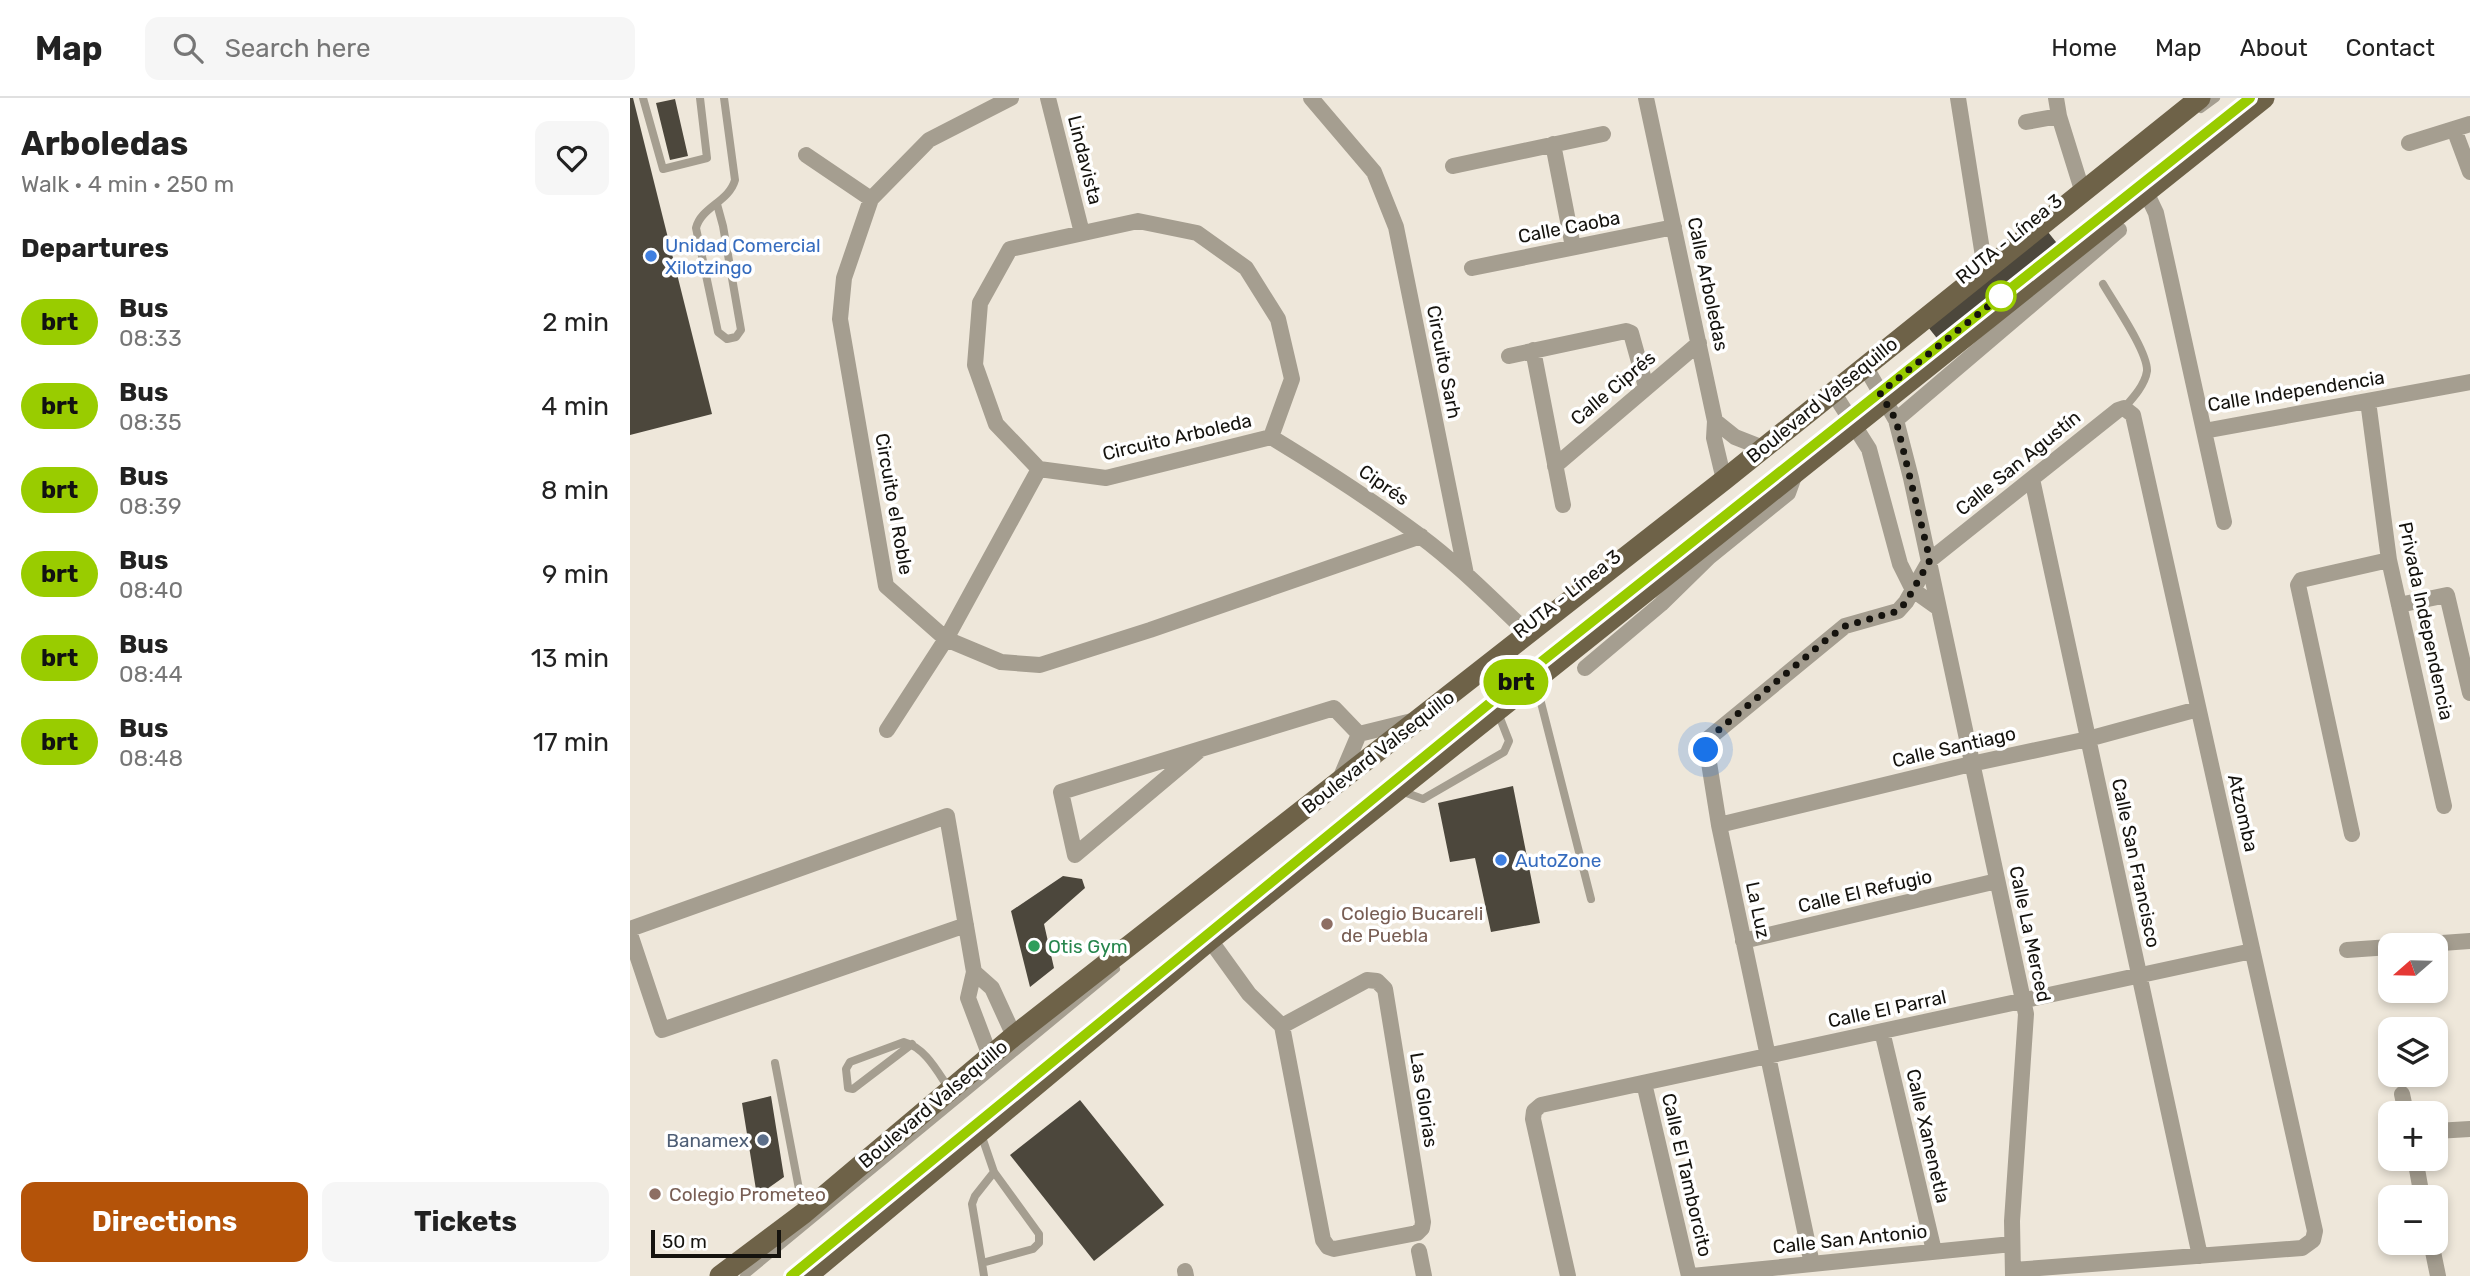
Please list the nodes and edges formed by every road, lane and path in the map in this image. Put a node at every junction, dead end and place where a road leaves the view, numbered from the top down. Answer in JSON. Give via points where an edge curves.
{"nodes":[{"id":1,"x":643,"y":98,"type":"edge"},
{"id":2,"x":700,"y":98,"type":"edge"},
{"id":3,"x":724,"y":98,"type":"edge"},
{"id":4,"x":1011,"y":98,"type":"edge"},
{"id":5,"x":1048,"y":98,"type":"edge"},
{"id":6,"x":1311,"y":98,"type":"edge"},
{"id":7,"x":1646,"y":98,"type":"edge"},
{"id":8,"x":1958,"y":98,"type":"edge"},
{"id":9,"x":2056,"y":98,"type":"edge"},
{"id":10,"x":2200,"y":98,"type":"edge"},
{"id":11,"x":2216,"y":98,"type":"edge"},
{"id":12,"x":2250,"y":98,"type":"edge"},
{"id":13,"x":2264,"y":98,"type":"edge"},
{"id":14,"x":2059,"y":116,"type":"junction"},
{"id":15,"x":2025,"y":122,"type":"dead end"},
{"id":16,"x":2462,"y":126,"type":"edge"},
{"id":17,"x":1602,"y":134,"type":"dead end"},
{"id":18,"x":2409,"y":143,"type":"dead end"},
{"id":19,"x":1553,"y":144,"type":"junction"},
{"id":20,"x":806,"y":155,"type":"dead end"},
{"id":21,"x":1452,"y":166,"type":"dead end"},
{"id":22,"x":2470,"y":172,"type":"edge"},
{"id":23,"x":2082,"y":190,"type":"junction"},
{"id":24,"x":2146,"y":192,"type":"junction"},
{"id":25,"x":871,"y":199,"type":"junction"},
{"id":26,"x":718,"y":204,"type":"junction"},
{"id":27,"x":1674,"y":227,"type":"junction"},
{"id":28,"x":2119,"y":230,"type":"dead end"},
{"id":29,"x":1082,"y":233,"type":"junction"},
{"id":30,"x":1573,"y":247,"type":"junction"},
{"id":31,"x":1472,"y":268,"type":"dead end"},
{"id":32,"x":1985,"y":269,"type":"junction"},
{"id":33,"x":2103,"y":284,"type":"dead end"},
{"id":34,"x":1699,"y":343,"type":"junction"},
{"id":35,"x":1533,"y":350,"type":"junction"},
{"id":36,"x":1509,"y":356,"type":"dead end"},
{"id":37,"x":1867,"y":369,"type":"junction"},
{"id":38,"x":2470,"y":383,"type":"edge"},
{"id":39,"x":1646,"y":387,"type":"junction"},
{"id":40,"x":1835,"y":395,"type":"junction"},
{"id":41,"x":1882,"y":396,"type":"junction"},
{"id":42,"x":2368,"y":401,"type":"junction"},
{"id":43,"x":2124,"y":408,"type":"junction"},
{"id":44,"x":1896,"y":420,"type":"junction"},
{"id":45,"x":1715,"y":421,"type":"junction"},
{"id":46,"x":1852,"y":421,"type":"junction"},
{"id":47,"x":2204,"y":431,"type":"junction"},
{"id":48,"x":1271,"y":436,"type":"junction"},
{"id":49,"x":1763,"y":448,"type":"junction"},
{"id":50,"x":1555,"y":466,"type":"junction"},
{"id":51,"x":1039,"y":469,"type":"junction"},
{"id":52,"x":2032,"y":479,"type":"junction"},
{"id":53,"x":1724,"y":480,"type":"junction"},
{"id":54,"x":1563,"y":505,"type":"dead end"},
{"id":55,"x":2224,"y":522,"type":"dead end"},
{"id":56,"x":1420,"y":536,"type":"junction"},
{"id":57,"x":1704,"y":552,"type":"junction"},
{"id":58,"x":1930,"y":560,"type":"junction"},
{"id":59,"x":2389,"y":560,"type":"junction"},
{"id":60,"x":1466,"y":575,"type":"junction"},
{"id":61,"x":1635,"y":587,"type":"dead end"},
{"id":62,"x":1913,"y":590,"type":"junction"},
{"id":63,"x":2399,"y":605,"type":"junction"},
{"id":64,"x":1937,"y":607,"type":"junction"},
{"id":65,"x":1845,"y":626,"type":"joint"},
{"id":66,"x":1529,"y":634,"type":"junction"},
{"id":67,"x":946,"y":639,"type":"junction"},
{"id":68,"x":1585,"y":668,"type":"dead end"},
{"id":69,"x":1535,"y":681,"type":"junction"},
{"id":70,"x":2470,"y":693,"type":"edge"},
{"id":71,"x":2198,"y":709,"type":"junction"},
{"id":72,"x":1497,"y":711,"type":"junction"},
{"id":73,"x":1418,"y":720,"type":"junction"},
{"id":74,"x":887,"y":730,"type":"dead end"},
{"id":75,"x":1453,"y":733,"type":"dead end"},
{"id":76,"x":1360,"y":734,"type":"junction"},
{"id":77,"x":2088,"y":739,"type":"junction"},
{"id":78,"x":1201,"y":749,"type":"junction"},
{"id":79,"x":1421,"y":759,"type":"dead end"},
{"id":80,"x":1971,"y":764,"type":"junction"},
{"id":81,"x":1338,"y":784,"type":"junction"},
{"id":82,"x":1399,"y":790,"type":"junction"},
{"id":83,"x":2444,"y":806,"type":"dead end"},
{"id":84,"x":1719,"y":825,"type":"junction"},
{"id":85,"x":2352,"y":834,"type":"dead end"},
{"id":86,"x":1264,"y":853,"type":"dead end"},
{"id":87,"x":1997,"y":881,"type":"junction"},
{"id":88,"x":1591,"y":899,"type":"dead end"},
{"id":89,"x":966,"y":925,"type":"junction"},
{"id":90,"x":630,"y":931,"type":"edge"},
{"id":91,"x":1210,"y":940,"type":"junction"},
{"id":92,"x":1743,"y":941,"type":"junction"},
{"id":93,"x":2470,"y":941,"type":"edge"},
{"id":94,"x":2448,"y":943,"type":"edge"},
{"id":95,"x":2378,"y":948,"type":"edge"},
{"id":96,"x":2347,"y":950,"type":"dead end"},
{"id":97,"x":2252,"y":951,"type":"junction"},
{"id":98,"x":1122,"y":965,"type":"dead end"},
{"id":99,"x":974,"y":972,"type":"junction"},
{"id":100,"x":2139,"y":975,"type":"junction"},
{"id":101,"x":2023,"y":1001,"type":"junction"},
{"id":102,"x":1282,"y":1026,"type":"junction"},
{"id":103,"x":1882,"y":1031,"type":"junction"},
{"id":104,"x":1014,"y":1037,"type":"junction"},
{"id":105,"x":912,"y":1044,"type":"junction"},
{"id":106,"x":990,"y":1056,"type":"junction"},
{"id":107,"x":1768,"y":1056,"type":"junction"},
{"id":108,"x":775,"y":1063,"type":"dead end"},
{"id":109,"x":1644,"y":1083,"type":"junction"},
{"id":110,"x":950,"y":1090,"type":"junction"},
{"id":111,"x":2402,"y":1094,"type":"dead end"},
{"id":112,"x":2403,"y":1101,"type":"edge"},
{"id":113,"x":2470,"y":1129,"type":"edge"},
{"id":114,"x":2448,"y":1130,"type":"edge"},
{"id":115,"x":980,"y":1132,"type":"junction"},
{"id":116,"x":994,"y":1172,"type":"junction"},
{"id":117,"x":804,"y":1213,"type":"junction"},
{"id":118,"x":855,"y":1223,"type":"dead end"},
{"id":119,"x":2012,"y":1244,"type":"junction"},
{"id":120,"x":1419,"y":1251,"type":"dead end"},
{"id":121,"x":1934,"y":1251,"type":"junction"},
{"id":122,"x":2434,"y":1255,"type":"edge"},
{"id":123,"x":2200,"y":1256,"type":"junction"},
{"id":124,"x":982,"y":1263,"type":"junction"},
{"id":125,"x":1812,"y":1264,"type":"junction"},
{"id":126,"x":809,"y":1267,"type":"edge"},
{"id":127,"x":2013,"y":1273,"type":"edge"},
{"id":128,"x":720,"y":1276,"type":"edge"},
{"id":129,"x":744,"y":1276,"type":"edge"},
{"id":130,"x":791,"y":1276,"type":"edge"},
{"id":131,"x":984,"y":1276,"type":"edge"},
{"id":132,"x":1424,"y":1276,"type":"edge"},
{"id":133,"x":1568,"y":1276,"type":"edge"},
{"id":134,"x":1691,"y":1276,"type":"edge"},
{"id":135,"x":2438,"y":1276,"type":"edge"}],
"edges":[{"from":1,"to":2,"type":"lane","via":[[663,169],[707,158]]},
{"from":3,"to":26,"type":"lane","via":[[735,180],[733,190]]},
{"from":4,"to":25,"type":"street","name":"Circuito el Roble","via":[[929,141]]},
{"from":5,"to":29,"type":"street","name":"Lindavista"},
{"from":6,"to":60,"type":"street","name":"Circuito Sarh","via":[[1374,172],[1396,227]]},
{"from":7,"to":27,"type":"street","name":"Calle Arboledas"},
{"from":8,"to":32,"type":"street"},
{"from":9,"to":14,"type":"street"},
{"from":10,"to":23,"type":"main road","name":"Boulevard Valsequillo"},
{"from":11,"to":37,"type":"lane","name":"RUTA - Línea 3"},
{"from":12,"to":41,"type":"lane"},
{"from":13,"to":24,"type":"main road","name":"Boulevard Valsequillo"},
{"from":14,"to":15,"type":"street"},
{"from":14,"to":23,"type":"street"},
{"from":16,"to":18,"type":"street"},
{"from":16,"to":22,"type":"street"},
{"from":17,"to":19,"type":"street"},
{"from":19,"to":21,"type":"street"},
{"from":19,"to":30,"type":"street"},
{"from":20,"to":25,"type":"street"},
{"from":23,"to":32,"type":"main road","name":"Boulevard Valsequillo"},
{"from":24,"to":41,"type":"main road","name":"Boulevard Valsequillo"},
{"from":24,"to":47,"type":"street","name":"Calle Independencia","via":[[2156,213]]},
{"from":25,"to":67,"type":"street","name":"Circuito el Roble","via":[[844,278],[840,319],[844,346],[887,586]]},
{"from":26,"to":26,"type":"lane","via":[[698,219],[696,228],[718,332],[727,339],[741,330]]},
{"from":27,"to":30,"type":"street","name":"Calle Caoba"},
{"from":27,"to":34,"type":"street","name":"Calle Arboledas"},
{"from":28,"to":44,"type":"street"},
{"from":29,"to":48,"type":"street","name":"Circuito Arboleda","via":[[1138,222],[1197,233],[1246,268],[1278,319],[1292,379]]},
{"from":29,"to":51,"type":"street","name":"Circuito Arboleda","via":[[1010,249],[980,303],[975,365],[983,389],[996,424]]},
{"from":30,"to":31,"type":"street","name":"Calle Caoba"},
{"from":32,"to":37,"type":"main road","name":"Boulevard Valsequillo"},
{"from":33,"to":43,"type":"lane","via":[[2144,355],[2147,371]]},
{"from":34,"to":39,"type":"street","name":"Calle Ciprés"},
{"from":34,"to":45,"type":"street","name":"Calle Arboledas"},
{"from":35,"to":36,"type":"street"},
{"from":35,"to":39,"type":"street","via":[[1626,331],[1631,333]]},
{"from":35,"to":50,"type":"street"},
{"from":37,"to":40,"type":"main road","name":"Boulevard Valsequillo"},
{"from":37,"to":41,"type":"street","name":"Calle La Merced"},
{"from":38,"to":42,"type":"street","name":"Calle Independencia"},
{"from":39,"to":50,"type":"street","name":"Calle Ciprés"},
{"from":40,"to":46,"type":"street"},
{"from":40,"to":49,"type":"main road","name":"Boulevard Valsequillo"},
{"from":40,"to":86,"type":"lane","name":"RUTA - Línea 3","via":[[1595,592]]},
{"from":41,"to":44,"type":"street","name":"Calle La Merced"},
{"from":41,"to":46,"type":"main road","name":"Boulevard Valsequillo"},
{"from":42,"to":47,"type":"street","name":"Calle Independencia"},
{"from":42,"to":59,"type":"street","name":"Privada Independencia"},
{"from":43,"to":52,"type":"street","name":"Calle San Agustín"},
{"from":43,"to":71,"type":"street","name":"Atzomba","via":[[2133,415]]},
{"from":44,"to":58,"type":"street","name":"Calle La Merced"},
{"from":45,"to":49,"type":"street","via":[[1735,437]]},
{"from":45,"to":53,"type":"street","name":"Calle Arboledas","via":[[1714,438]]},
{"from":46,"to":57,"type":"main road","name":"Boulevard Valsequillo","via":[[1790,469]]},
{"from":46,"to":62,"type":"street","via":[[1870,449],[1900,564]]},
{"from":47,"to":55,"type":"street"},
{"from":48,"to":51,"type":"street","name":"Circuito Arboleda","via":[[1106,478]]},
{"from":48,"to":56,"type":"street","name":"Ciprés"},
{"from":49,"to":53,"type":"main road","name":"Boulevard Valsequillo"},
{"from":50,"to":54,"type":"street"},
{"from":51,"to":67,"type":"street"},
{"from":52,"to":58,"type":"street","name":"Calle San Agustín"},
{"from":52,"to":77,"type":"street","name":"Calle San Francisco"},
{"from":53,"to":66,"type":"main road","name":"Boulevard Valsequillo"},
{"from":56,"to":60,"type":"street","name":"Ciprés"},
{"from":56,"to":67,"type":"street","name":"Circuito el Roble","via":[[1040,665],[1001,662]]},
{"from":57,"to":68,"type":"street","via":[[1661,604]]},
{"from":57,"to":69,"type":"main road","name":"Boulevard Valsequillo"},
{"from":58,"to":62,"type":"street","name":"Calle San Agustín"},
{"from":58,"to":64,"type":"street","name":"Calle La Merced"},
{"from":59,"to":63,"type":"street","name":"Privada Independencia"},
{"from":59,"to":85,"type":"street","via":[[2301,580],[2298,585]]},
{"from":60,"to":66,"type":"street"},
{"from":61,"to":75,"type":"lane"},
{"from":62,"to":64,"type":"street"},
{"from":62,"to":65,"type":"street","name":"Calle San Agustín","via":[[1898,611]]},
{"from":63,"to":70,"type":"street","via":[[2447,595]]},
{"from":63,"to":83,"type":"street","name":"Privada Independencia"},
{"from":64,"to":80,"type":"street","name":"Calle La Merced"},
{"from":65,"to":84,"type":"street","name":"La Luz","via":[[1709,738],[1706,750]]},
{"from":66,"to":73,"type":"main road","name":"Boulevard Valsequillo"},
{"from":67,"to":74,"type":"street"},
{"from":69,"to":72,"type":"main road","name":"Boulevard Valsequillo"},
{"from":69,"to":88,"type":"lane"},
{"from":71,"to":77,"type":"street","name":"Calle Santiago"},
{"from":71,"to":97,"type":"street","name":"Atzomba"},
{"from":72,"to":82,"type":"main road","name":"Boulevard Valsequillo"},
{"from":72,"to":82,"type":"lane","via":[[1508,741],[1504,752],[1423,799]]},
{"from":73,"to":76,"type":"street"},
{"from":73,"to":81,"type":"main road","name":"Boulevard Valsequillo"},
{"from":76,"to":78,"type":"street","via":[[1334,708]]},
{"from":76,"to":81,"type":"street"},
{"from":77,"to":80,"type":"street","name":"Calle Santiago"},
{"from":77,"to":100,"type":"street","name":"Calle San Francisco"},
{"from":78,"to":78,"type":"street","via":[[1061,792],[1075,855],[1180,766]]},
{"from":79,"to":118,"type":"lane"},
{"from":80,"to":84,"type":"street","name":"Calle Santiago"},
{"from":80,"to":87,"type":"street","name":"Calle La Merced"},
{"from":81,"to":104,"type":"main road","name":"Boulevard Valsequillo"},
{"from":82,"to":91,"type":"main road","name":"Boulevard Valsequillo"},
{"from":84,"to":92,"type":"street","name":"La Luz"},
{"from":87,"to":92,"type":"street","name":"Calle El Refugio"},
{"from":87,"to":101,"type":"street","name":"Calle La Merced"},
{"from":89,"to":90,"type":"street","via":[[662,1030]]},
{"from":89,"to":90,"type":"street","via":[[947,816]]},
{"from":89,"to":99,"type":"street"},
{"from":91,"to":102,"type":"street","via":[[1249,994]]},
{"from":91,"to":115,"type":"main road","name":"Boulevard Valsequillo"},
{"from":92,"to":107,"type":"street","name":"La Luz"},
{"from":93,"to":94,"type":"street"},
{"from":95,"to":96,"type":"street"},
{"from":97,"to":100,"type":"street","name":"Calle El Parral"},
{"from":97,"to":123,"type":"street","name":"Atzomba","via":[[2315,1231],[2313,1240],[2302,1248]]},
{"from":98,"to":129,"type":"lane"},
{"from":99,"to":104,"type":"street","via":[[992,988]]},
{"from":99,"to":106,"type":"street","via":[[968,998]]},
{"from":100,"to":101,"type":"street","name":"Calle El Parral"},
{"from":100,"to":123,"type":"street","name":"Calle San Francisco"},
{"from":101,"to":103,"type":"street","name":"Calle El Parral"},
{"from":101,"to":119,"type":"street","name":"Calle La Merced","via":[[2026,1014]]},
{"from":102,"to":102,"type":"street","name":"Las Glorias","via":[[1367,980],[1377,981],[1385,989],[1423,1222],[1417,1233],[1334,1250],[1323,1240]]},
{"from":103,"to":107,"type":"street","name":"Calle El Parral"},
{"from":103,"to":121,"type":"street","name":"Calle Xanenetla"},
{"from":104,"to":106,"type":"main road","name":"Boulevard Valsequillo"},
{"from":105,"to":105,"type":"lane","via":[[896,1044],[850,1062],[848,1088],[853,1089]]},
{"from":105,"to":110,"type":"lane"},
{"from":106,"to":110,"type":"main road","name":"Boulevard Valsequillo"},
{"from":107,"to":109,"type":"street","name":"Calle El Parral"},
{"from":107,"to":125,"type":"street","name":"La Luz"},
{"from":108,"to":117,"type":"lane"},
{"from":109,"to":133,"type":"street","name":"Calle El Parral","via":[[1541,1105],[1534,1111]]},
{"from":109,"to":134,"type":"street","name":"Calle El Tamborcito"},
{"from":110,"to":117,"type":"main road","name":"Boulevard Valsequillo"},
{"from":111,"to":112,"type":"street"},
{"from":113,"to":114,"type":"street"},
{"from":115,"to":116,"type":"lane"},
{"from":115,"to":126,"type":"main road","name":"Boulevard Valsequillo"},
{"from":116,"to":124,"type":"lane","via":[[972,1204]]},
{"from":116,"to":124,"type":"lane","via":[[1040,1234],[1039,1243],[1033,1249]]},
{"from":117,"to":128,"type":"main road","name":"Boulevard Valsequillo"},
{"from":119,"to":121,"type":"street","name":"Calle San Antonio"},
{"from":119,"to":127,"type":"street","name":"Calle La Merced"},
{"from":120,"to":132,"type":"street"},
{"from":121,"to":125,"type":"street","name":"Calle San Antonio"},
{"from":122,"to":135,"type":"street"},
{"from":123,"to":127,"type":"street"},
{"from":124,"to":131,"type":"lane"},
{"from":125,"to":134,"type":"street","name":"Calle San Antonio"},
{"from":126,"to":130,"type":"lane"}]}
